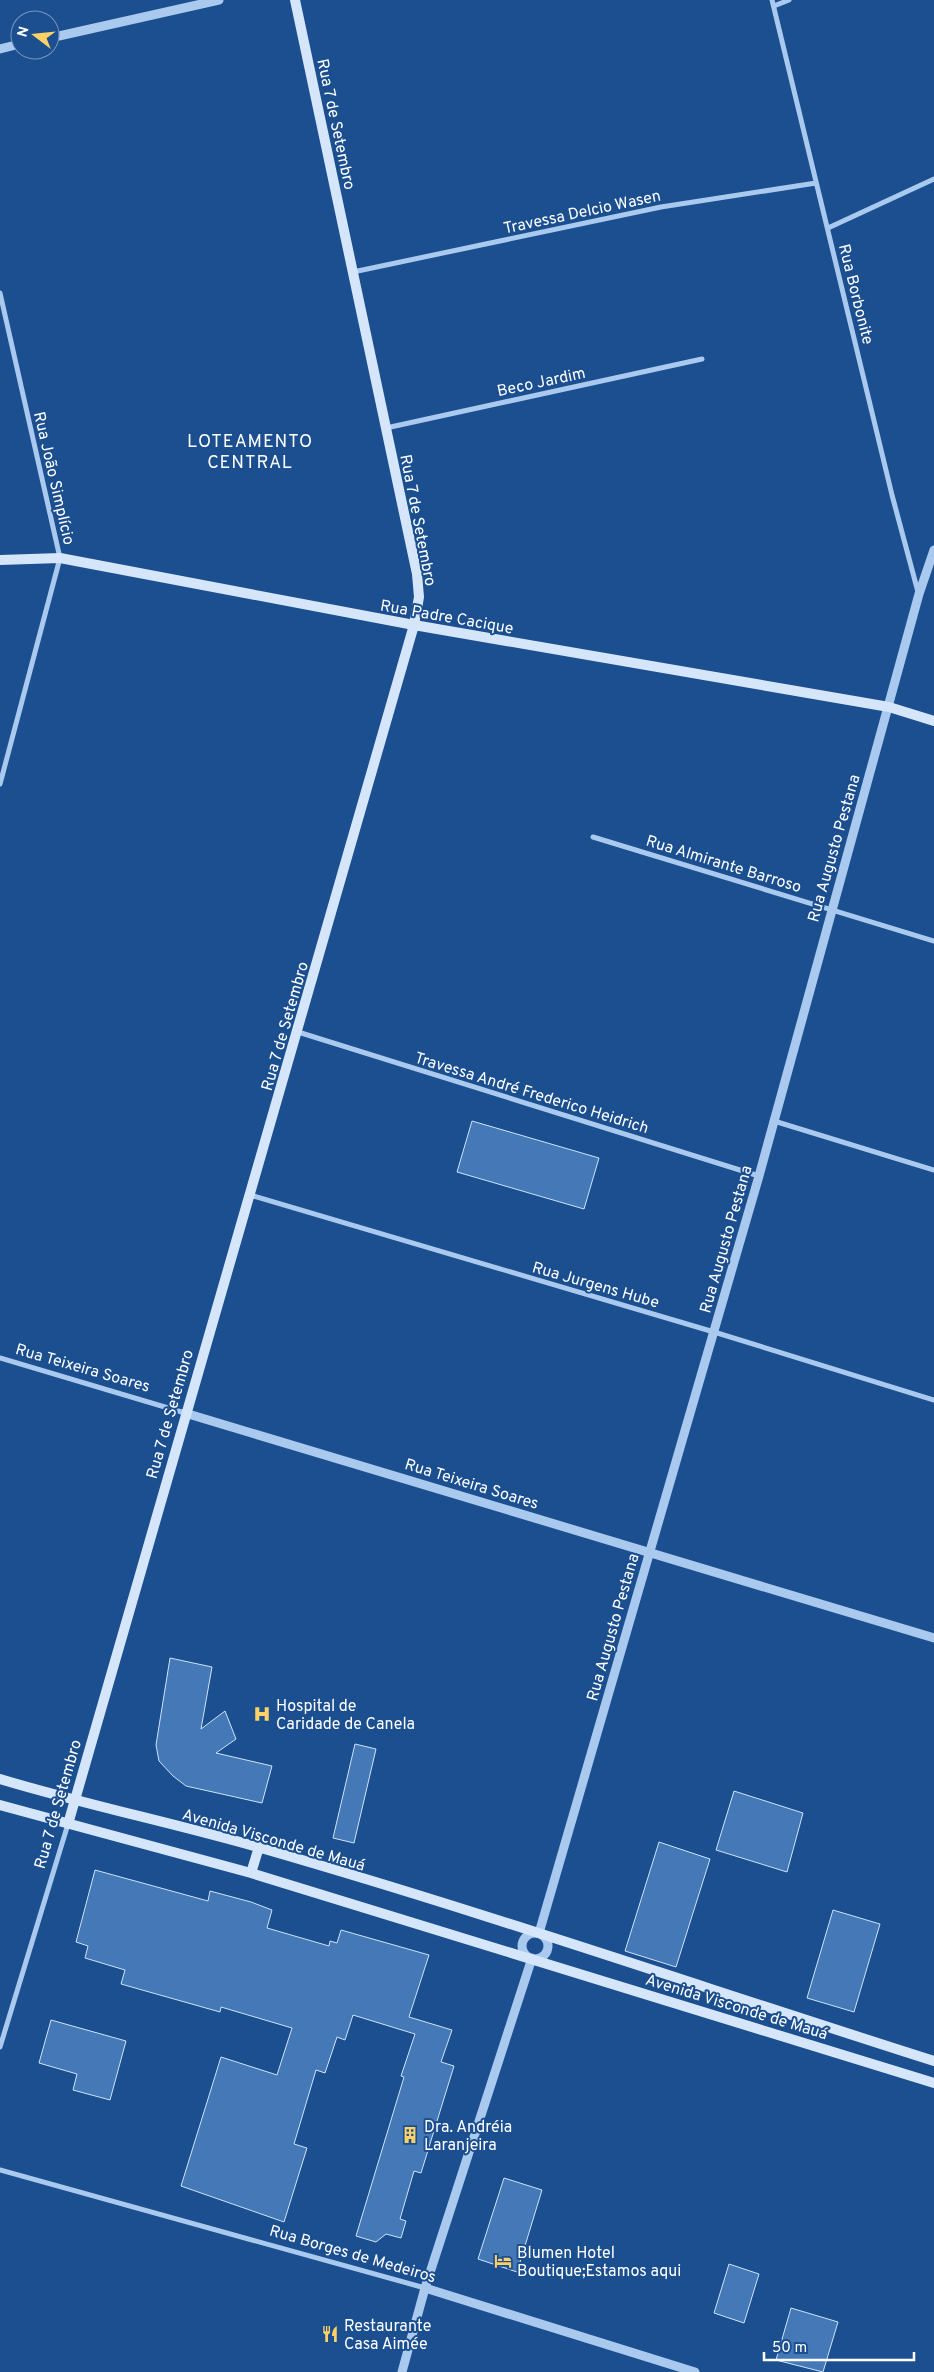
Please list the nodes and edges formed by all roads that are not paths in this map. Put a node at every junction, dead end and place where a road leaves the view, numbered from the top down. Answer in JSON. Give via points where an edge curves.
{"nodes":[{"id":1,"x":219,"y":0,"type":"edge"},
{"id":2,"x":295,"y":0,"type":"edge"},
{"id":3,"x":789,"y":0,"type":"edge"},
{"id":4,"x":773,"y":3,"type":"edge"},
{"id":5,"x":60,"y":36,"type":"edge"},
{"id":6,"x":934,"y":179,"type":"edge"},
{"id":7,"x":816,"y":183,"type":"junction"},
{"id":8,"x":828,"y":228,"type":"junction"},
{"id":9,"x":353,"y":272,"type":"junction"},
{"id":10,"x":0,"y":293,"type":"edge"},
{"id":11,"x":702,"y":359,"type":"dead end"},
{"id":12,"x":385,"y":428,"type":"junction"},
{"id":13,"x":934,"y":550,"type":"edge"},
{"id":14,"x":60,"y":558,"type":"junction"},
{"id":15,"x":0,"y":560,"type":"edge"},
{"id":16,"x":919,"y":594,"type":"junction"},
{"id":17,"x":414,"y":626,"type":"junction"},
{"id":18,"x":889,"y":707,"type":"junction"},
{"id":19,"x":934,"y":721,"type":"edge"},
{"id":20,"x":0,"y":784,"type":"edge"},
{"id":21,"x":593,"y":837,"type":"dead end"},
{"id":22,"x":832,"y":909,"type":"junction"},
{"id":23,"x":934,"y":941,"type":"edge"},
{"id":24,"x":298,"y":1032,"type":"junction"},
{"id":25,"x":774,"y":1121,"type":"junction"},
{"id":26,"x":934,"y":1170,"type":"edge"},
{"id":27,"x":759,"y":1176,"type":"junction"},
{"id":28,"x":250,"y":1195,"type":"junction"},
{"id":29,"x":714,"y":1332,"type":"junction"},
{"id":30,"x":0,"y":1358,"type":"edge"},
{"id":31,"x":934,"y":1400,"type":"edge"},
{"id":32,"x":185,"y":1412,"type":"junction"},
{"id":33,"x":649,"y":1552,"type":"junction"},
{"id":34,"x":934,"y":1638,"type":"edge"},
{"id":35,"x":0,"y":1779,"type":"edge"},
{"id":36,"x":74,"y":1801,"type":"junction"},
{"id":37,"x":0,"y":1805,"type":"edge"},
{"id":38,"x":68,"y":1824,"type":"junction"},
{"id":39,"x":259,"y":1847,"type":"junction"},
{"id":40,"x":251,"y":1873,"type":"junction"},
{"id":41,"x":539,"y":1934,"type":"junction"},
{"id":42,"x":532,"y":1958,"type":"junction"},
{"id":43,"x":0,"y":2047,"type":"edge"},
{"id":44,"x":934,"y":2061,"type":"edge"},
{"id":45,"x":934,"y":2082,"type":"edge"},
{"id":46,"x":0,"y":2170,"type":"edge"},
{"id":47,"x":425,"y":2288,"type":"junction"},
{"id":48,"x":402,"y":2372,"type":"edge"},
{"id":49,"x":695,"y":2372,"type":"edge"}],
"edges":[{"from":1,"to":5,"type":"street"},
{"from":2,"to":9,"type":"main road","name":"Rua 7 de Setembro"},
{"from":3,"to":4,"type":"street"},
{"from":4,"to":7,"type":"street","name":"Rua Borbonite"},
{"from":6,"to":8,"type":"street"},
{"from":7,"to":8,"type":"street","name":"Rua Borbonite"},
{"from":7,"to":9,"type":"street","name":"Travessa Delcio Wasen","via":[[661,207]]},
{"from":8,"to":16,"type":"street","name":"Rua Borbonite"},
{"from":9,"to":12,"type":"main road","name":"Rua 7 de Setembro"},
{"from":10,"to":14,"type":"street","name":"Rua João Simplício"},
{"from":11,"to":12,"type":"street","name":"Beco Jardim"},
{"from":12,"to":17,"type":"main road","name":"Rua 7 de Setembro","via":[[417,574],[419,598]]},
{"from":13,"to":16,"type":"street","name":"Rua Augusto Pestana"},
{"from":14,"to":15,"type":"main road","name":"Rua Padre Cacique"},
{"from":14,"to":17,"type":"main road","name":"Rua Padre Cacique"},
{"from":14,"to":20,"type":"street","name":"Rua João Simplício"},
{"from":16,"to":18,"type":"street","name":"Rua Augusto Pestana"},
{"from":17,"to":18,"type":"main road","name":"Rua Padre Cacique"},
{"from":17,"to":24,"type":"main road","name":"Rua 7 de Setembro"},
{"from":18,"to":19,"type":"main road","name":"Rua Padre Cacique"},
{"from":18,"to":22,"type":"street","name":"Rua Augusto Pestana"},
{"from":21,"to":22,"type":"street","name":"Rua Almirante Barroso"},
{"from":22,"to":23,"type":"street","name":"Rua Almirante Barroso"},
{"from":22,"to":25,"type":"street","name":"Rua Augusto Pestana"},
{"from":24,"to":27,"type":"street","name":"Travessa André Frederico Heidrich"},
{"from":24,"to":28,"type":"main road","name":"Rua 7 de Setembro"},
{"from":25,"to":26,"type":"street"},
{"from":25,"to":27,"type":"street","name":"Rua Augusto Pestana"},
{"from":27,"to":29,"type":"street","name":"Rua Augusto Pestana"},
{"from":28,"to":29,"type":"street","name":"Rua Jurgens Hube"},
{"from":28,"to":32,"type":"main road","name":"Rua 7 de Setembro"},
{"from":29,"to":31,"type":"street","name":"Rua Jurgens Hube"},
{"from":29,"to":33,"type":"street","name":"Rua Augusto Pestana"},
{"from":30,"to":32,"type":"street","name":"Rua Teixeira Soares"},
{"from":32,"to":33,"type":"street","name":"Rua Teixeira Soares"},
{"from":32,"to":36,"type":"main road","name":"Rua 7 de Setembro"},
{"from":33,"to":34,"type":"street","name":"Rua Teixeira Soares"},
{"from":33,"to":41,"type":"street","name":"Rua Augusto Pestana"},
{"from":35,"to":36,"type":"main road","name":"Avenida Visconde de Mauá"},
{"from":36,"to":38,"type":"main road","name":"Rua 7 de Setembro"},
{"from":36,"to":39,"type":"main road","name":"Avenida Visconde de Mauá"},
{"from":37,"to":38,"type":"main road","name":"Avenida Visconde de Mauá"},
{"from":38,"to":40,"type":"main road","name":"Avenida Visconde de Mauá"},
{"from":38,"to":43,"type":"street","name":"Rua 7 de Setembro"},
{"from":39,"to":40,"type":"main road"},
{"from":39,"to":41,"type":"main road","name":"Avenida Visconde de Mauá"},
{"from":40,"to":42,"type":"main road","name":"Avenida Visconde de Mauá"},
{"from":41,"to":42,"type":"street","via":[[546,1938],[548,1950],[543,1956]]},
{"from":41,"to":42,"type":"street","via":[[531,1934],[523,1942],[525,1954]]},
{"from":41,"to":44,"type":"main road","name":"Avenida Visconde de Mauá"},
{"from":42,"to":45,"type":"main road","name":"Avenida Visconde de Mauá"},
{"from":42,"to":47,"type":"street"},
{"from":46,"to":47,"type":"street","name":"Rua Borges de Medeiros"},
{"from":47,"to":48,"type":"street"},
{"from":47,"to":49,"type":"street","name":"Rua Borges de Medeiros"}]}
